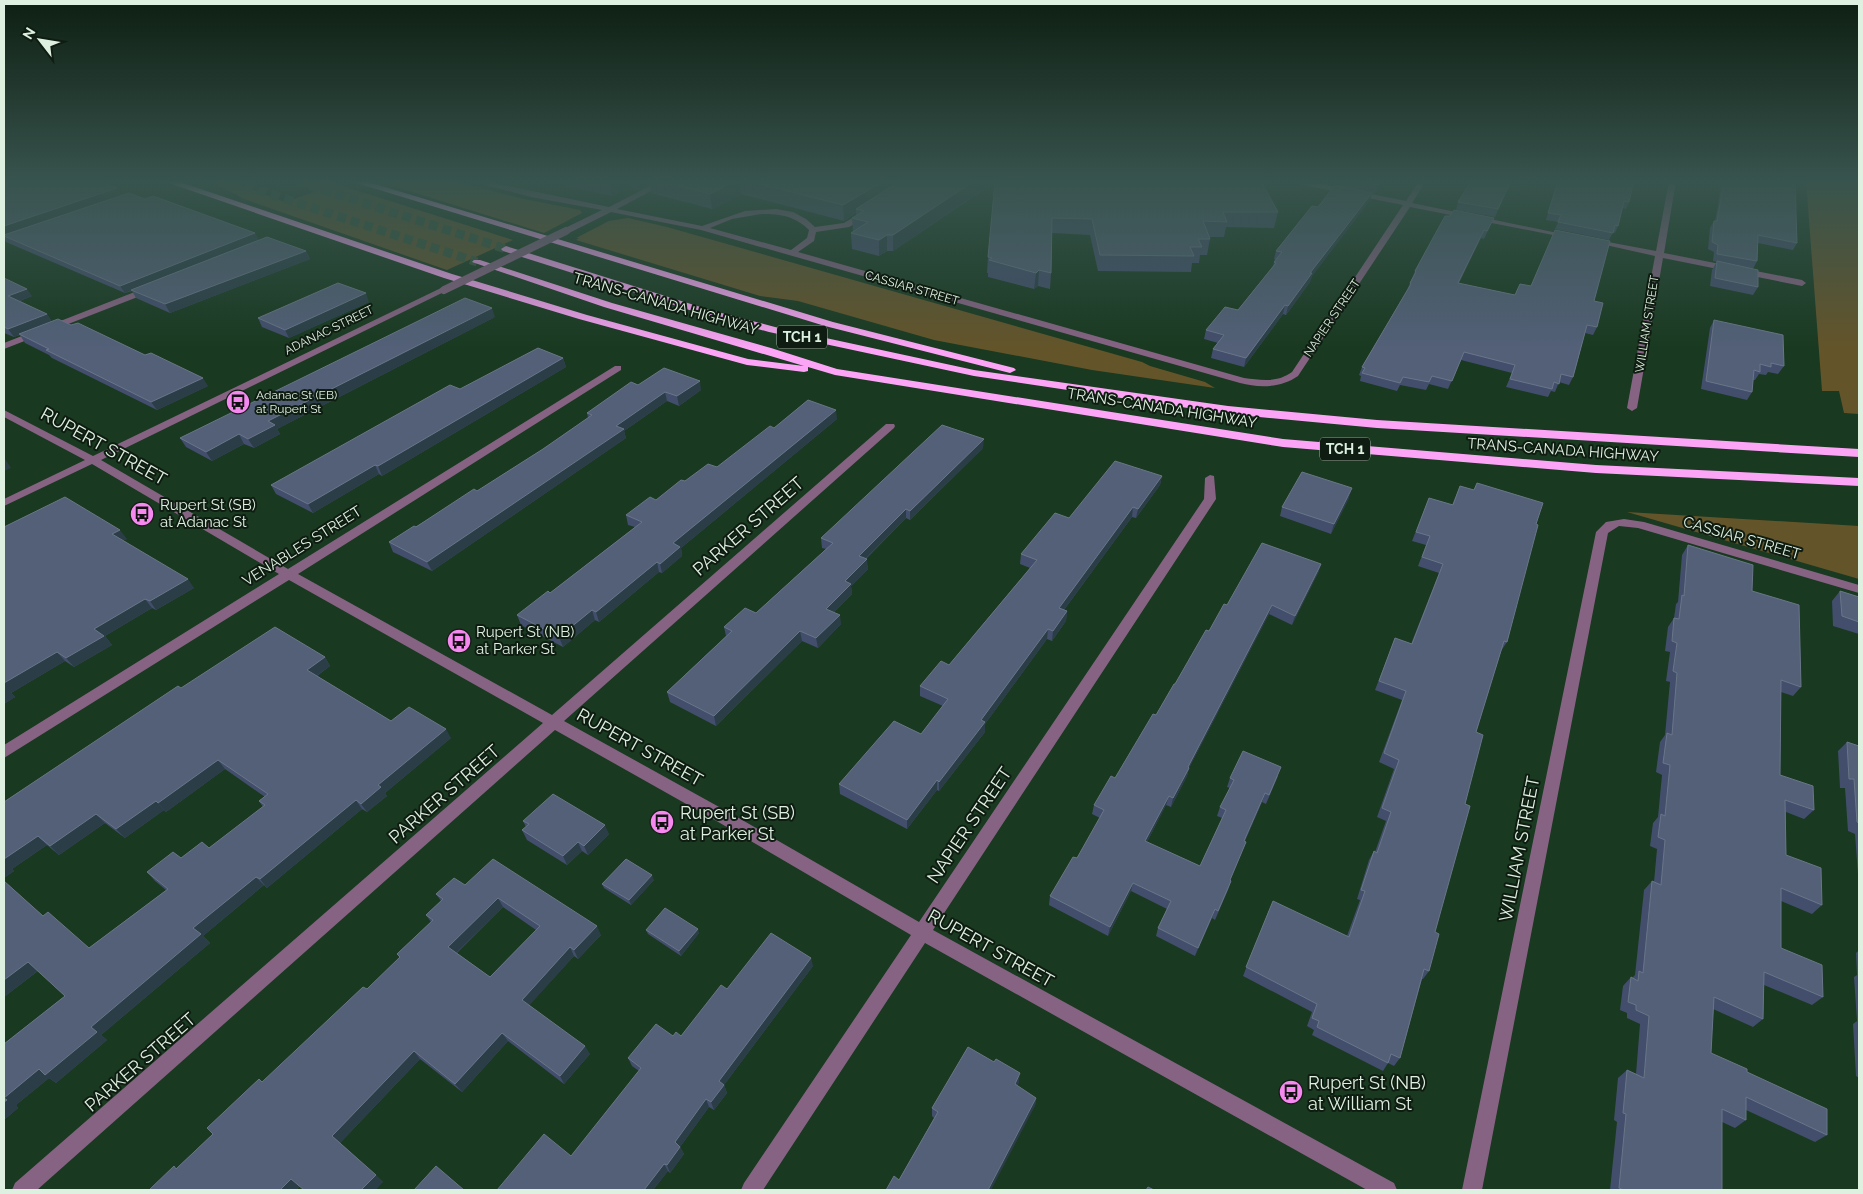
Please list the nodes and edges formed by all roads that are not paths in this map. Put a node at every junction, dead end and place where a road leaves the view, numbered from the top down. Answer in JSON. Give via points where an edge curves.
{"nodes":[{"id":1,"x":331,"y":237,"type":"edge"},
{"id":2,"x":537,"y":237,"type":"edge"},
{"id":3,"x":554,"y":237,"type":"edge"},
{"id":4,"x":732,"y":237,"type":"edge"},
{"id":5,"x":812,"y":237,"type":"edge"},
{"id":6,"x":1386,"y":237,"type":"edge"},
{"id":7,"x":1570,"y":237,"type":"edge"},
{"id":8,"x":1662,"y":237,"type":"edge"},
{"id":9,"x":1576,"y":238,"type":"edge"},
{"id":10,"x":1585,"y":240,"type":"edge"},
{"id":11,"x":506,"y":249,"type":"tunnel mouth"},
{"id":12,"x":790,"y":254,"type":"junction"},
{"id":13,"x":1659,"y":254,"type":"junction"},
{"id":14,"x":477,"y":262,"type":"tunnel mouth"},
{"id":15,"x":1802,"y":283,"type":"dead end"},
{"id":16,"x":158,"y":285,"type":"edge"},
{"id":17,"x":4,"y":346,"type":"edge"},
{"id":18,"x":618,"y":368,"type":"dead end"},
{"id":19,"x":835,"y":372,"type":"junction"},
{"id":20,"x":1260,"y":383,"type":"joint"},
{"id":21,"x":1106,"y":392,"type":"junction"},
{"id":22,"x":1632,"y":408,"type":"dead end"},
{"id":23,"x":4,"y":413,"type":"edge"},
{"id":24,"x":890,"y":426,"type":"dead end"},
{"id":25,"x":1859,"y":453,"type":"edge"},
{"id":26,"x":92,"y":460,"type":"junction"},
{"id":27,"x":1210,"y":478,"type":"dead end"},
{"id":28,"x":1859,"y":482,"type":"edge"},
{"id":29,"x":4,"y":503,"type":"edge"},
{"id":30,"x":1615,"y":523,"type":"joint"},
{"id":31,"x":288,"y":574,"type":"junction"},
{"id":32,"x":1859,"y":589,"type":"edge"},
{"id":33,"x":554,"y":722,"type":"junction"},
{"id":34,"x":4,"y":752,"type":"edge"},
{"id":35,"x":922,"y":933,"type":"junction"},
{"id":36,"x":22,"y":1190,"type":"edge"},
{"id":37,"x":751,"y":1190,"type":"edge"},
{"id":38,"x":1387,"y":1190,"type":"edge"},
{"id":39,"x":1472,"y":1190,"type":"edge"}],
"edges":[{"from":1,"to":19,"type":"highway","via":[[448,276],[746,362]]},
{"from":2,"to":21,"type":"highway","via":[[829,324]]},
{"from":3,"to":26,"type":"street","name":"ADANAC STREET","bridge":true},
{"from":4,"to":12,"type":"street","name":"CASSIAR STREET"},
{"from":5,"to":12,"type":"street"},
{"from":6,"to":20,"type":"street","name":"NAPIER STREET","via":[[1295,374],[1284,382]]},
{"from":7,"to":9,"type":"street"},
{"from":8,"to":13,"type":"street","name":"WILLIAM STREET"},
{"from":10,"to":13,"type":"street"},
{"from":11,"to":21,"type":"highway","name":"TRANS-CANADA HIGHWAY","number":"TCH 1","via":[[706,312],[782,332],[974,373]]},
{"from":12,"to":20,"type":"street","name":"CASSIAR STREET"},
{"from":13,"to":15,"type":"street"},
{"from":13,"to":22,"type":"street","name":"WILLIAM STREET"},
{"from":14,"to":19,"type":"highway","name":"TRANS-CANADA HIGHWAY","number":"TCH 1","via":[[608,305]]},
{"from":16,"to":17,"type":"street"},
{"from":18,"to":31,"type":"street","name":"VENABLES STREET"},
{"from":19,"to":28,"type":"highway","name":"TRANS-CANADA HIGHWAY","number":"TCH 1","via":[[1283,443],[1587,469]]},
{"from":21,"to":25,"type":"highway","name":"TRANS-CANADA HIGHWAY","number":"TCH 1","via":[[1228,410],[1377,424]]},
{"from":23,"to":26,"type":"street","name":"RUPERT STREET"},
{"from":24,"to":33,"type":"street","name":"PARKER STREET"},
{"from":26,"to":29,"type":"street","name":"ADANAC STREET"},
{"from":26,"to":31,"type":"street","name":"RUPERT STREET"},
{"from":27,"to":35,"type":"street","name":"NAPIER STREET","via":[[1210,499]]},
{"from":30,"to":32,"type":"street","name":"CASSIAR STREET","via":[[1640,525]]},
{"from":30,"to":39,"type":"street","name":"WILLIAM STREET","via":[[1606,526],[1602,532]]},
{"from":31,"to":33,"type":"street","name":"RUPERT STREET"},
{"from":31,"to":34,"type":"street","name":"VENABLES STREET"},
{"from":33,"to":35,"type":"street","name":"RUPERT STREET"},
{"from":33,"to":36,"type":"street","name":"PARKER STREET"},
{"from":35,"to":37,"type":"street","name":"NAPIER STREET"},
{"from":35,"to":38,"type":"street","name":"RUPERT STREET"}]}
